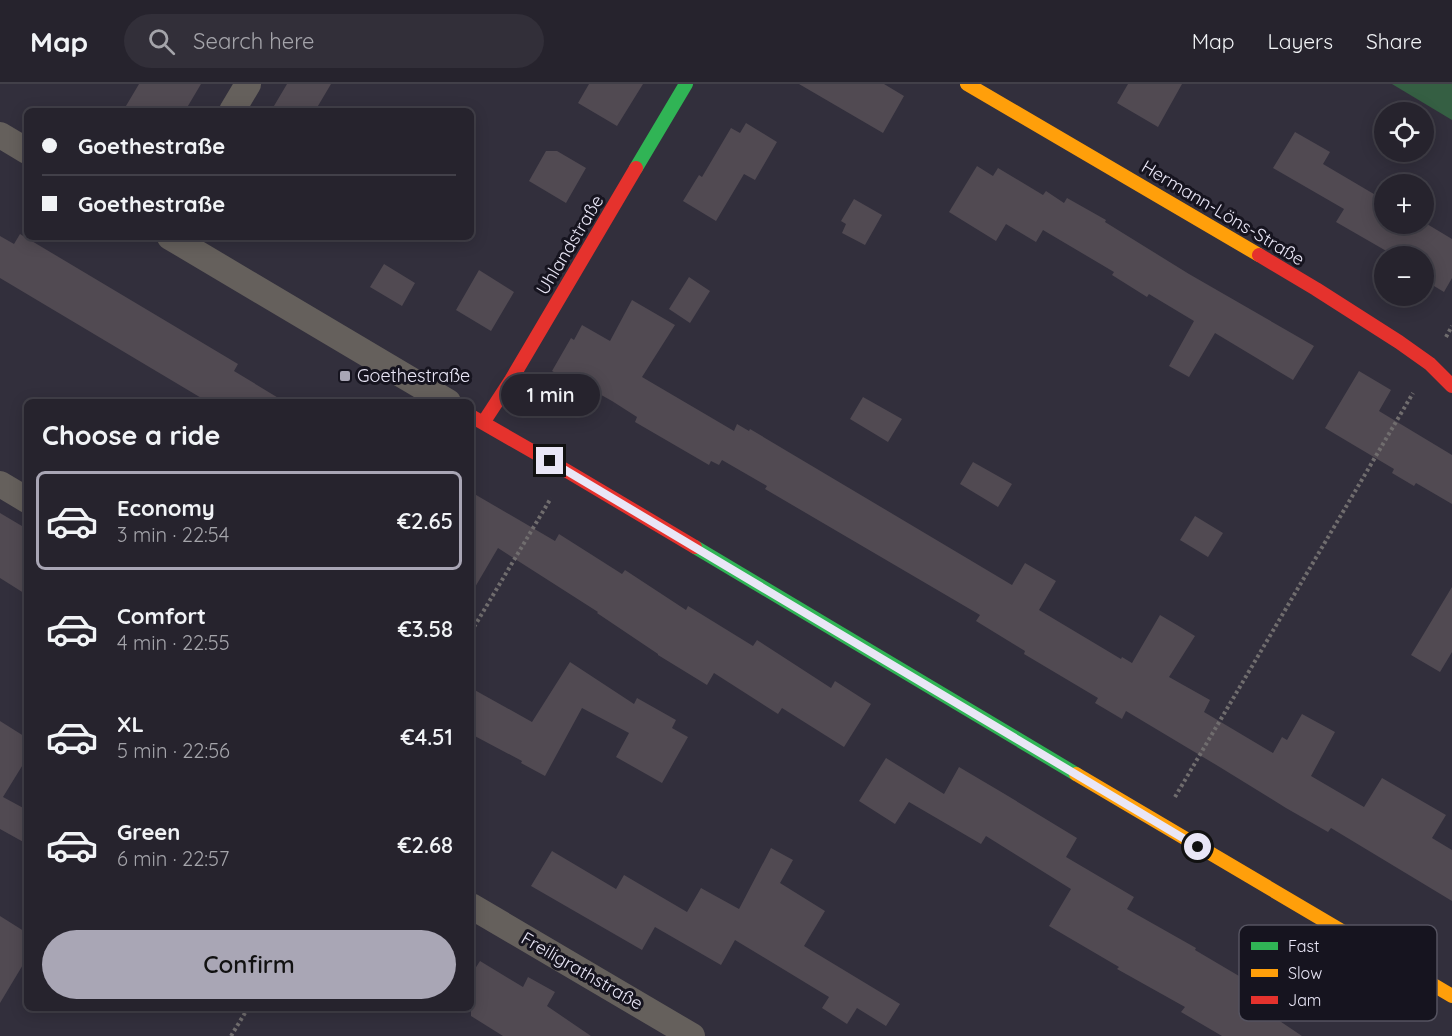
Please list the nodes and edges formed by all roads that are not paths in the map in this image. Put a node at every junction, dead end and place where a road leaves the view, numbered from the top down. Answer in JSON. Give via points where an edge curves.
{"nodes":[{"id":1,"x":248,"y":84,"type":"edge"},
{"id":2,"x":686,"y":84,"type":"edge"},
{"id":3,"x":967,"y":84,"type":"edge"},
{"id":4,"x":234,"y":108,"type":"edge"},
{"id":5,"x":0,"y":135,"type":"edge"},
{"id":6,"x":24,"y":149,"type":"edge"},
{"id":7,"x":175,"y":240,"type":"edge"},
{"id":8,"x":1452,"y":386,"type":"edge"},
{"id":9,"x":443,"y":399,"type":"edge"},
{"id":10,"x":477,"y":420,"type":"edge"},
{"id":11,"x":0,"y":484,"type":"edge"},
{"id":12,"x":24,"y":498,"type":"edge"},
{"id":13,"x":474,"y":908,"type":"edge"},
{"id":14,"x":1331,"y":925,"type":"edge"},
{"id":15,"x":1437,"y":987,"type":"edge"},
{"id":16,"x":1452,"y":996,"type":"edge"},
{"id":17,"x":692,"y":1036,"type":"edge"}],
"edges":[{"from":1,"to":4,"type":"street"},
{"from":2,"to":10,"type":"street","name":"Uhlandstraße","via":[[511,380]]},
{"from":3,"to":8,"type":"street","name":"Hermann-Löns-Straße","via":[[1316,290],[1399,342]]},
{"from":5,"to":6,"type":"street"},
{"from":7,"to":9,"type":"street"},
{"from":10,"to":14,"type":"street"},
{"from":11,"to":12,"type":"street"},
{"from":13,"to":17,"type":"street","name":"Freiligrathstraße"},
{"from":15,"to":16,"type":"street"}]}
